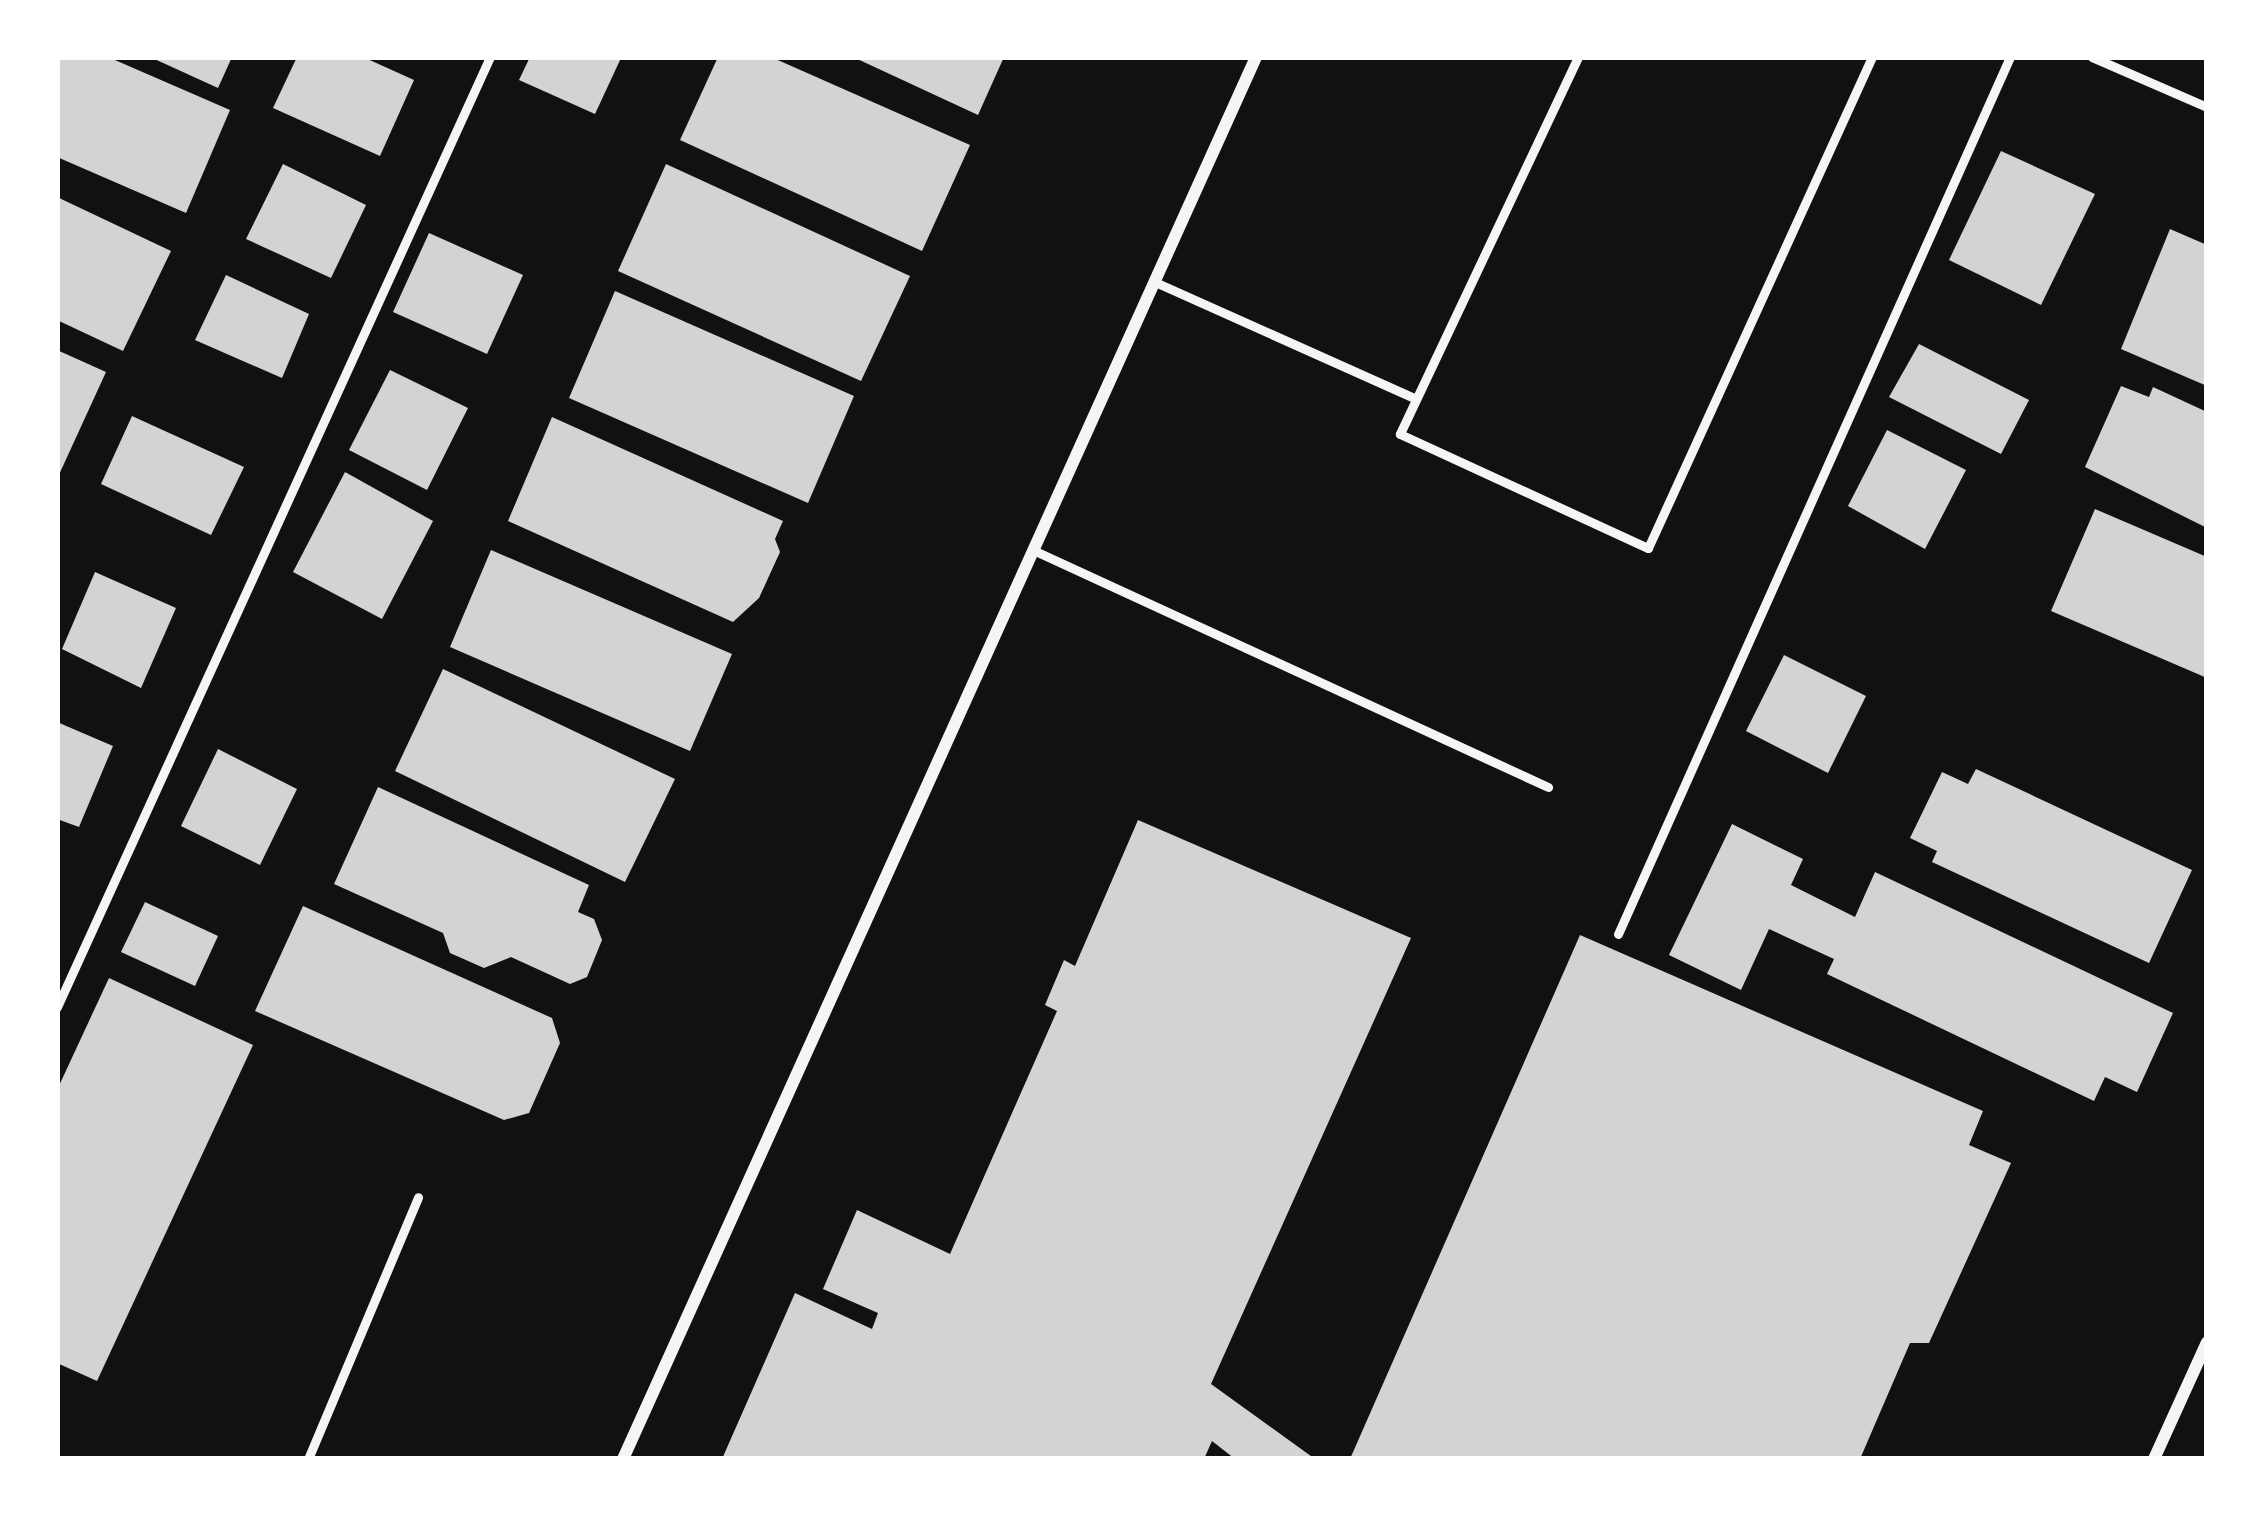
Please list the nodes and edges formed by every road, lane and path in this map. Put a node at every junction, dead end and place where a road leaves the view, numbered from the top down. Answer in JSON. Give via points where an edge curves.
{"nodes":[{"id":1,"x":490,"y":57,"type":"edge"},
{"id":2,"x":1256,"y":57,"type":"edge"},
{"id":3,"x":1578,"y":57,"type":"edge"},
{"id":4,"x":1872,"y":57,"type":"edge"},
{"id":5,"x":2010,"y":57,"type":"edge"},
{"id":6,"x":2092,"y":57,"type":"edge"},
{"id":7,"x":2207,"y":107,"type":"edge"},
{"id":8,"x":1155,"y":282,"type":"junction"},
{"id":9,"x":1417,"y":399,"type":"junction"},
{"id":10,"x":1033,"y":550,"type":"junction"},
{"id":11,"x":1548,"y":787,"type":"dead end"},
{"id":12,"x":1618,"y":934,"type":"dead end"},
{"id":13,"x":57,"y":1007,"type":"edge"},
{"id":14,"x":418,"y":1198,"type":"dead end"},
{"id":15,"x":2207,"y":1342,"type":"edge"},
{"id":16,"x":308,"y":1459,"type":"edge"},
{"id":17,"x":623,"y":1459,"type":"edge"},
{"id":18,"x":2154,"y":1459,"type":"edge"}],
"edges":[{"from":1,"to":13,"type":"lane"},
{"from":2,"to":8,"type":"street"},
{"from":3,"to":9,"type":"lane"},
{"from":4,"to":9,"type":"lane","via":[[1648,548],[1400,434]]},
{"from":5,"to":12,"type":"lane"},
{"from":6,"to":7,"type":"lane"},
{"from":8,"to":9,"type":"lane"},
{"from":8,"to":10,"type":"street"},
{"from":10,"to":11,"type":"lane"},
{"from":10,"to":17,"type":"street"},
{"from":14,"to":16,"type":"lane"},
{"from":15,"to":18,"type":"street"}]}
